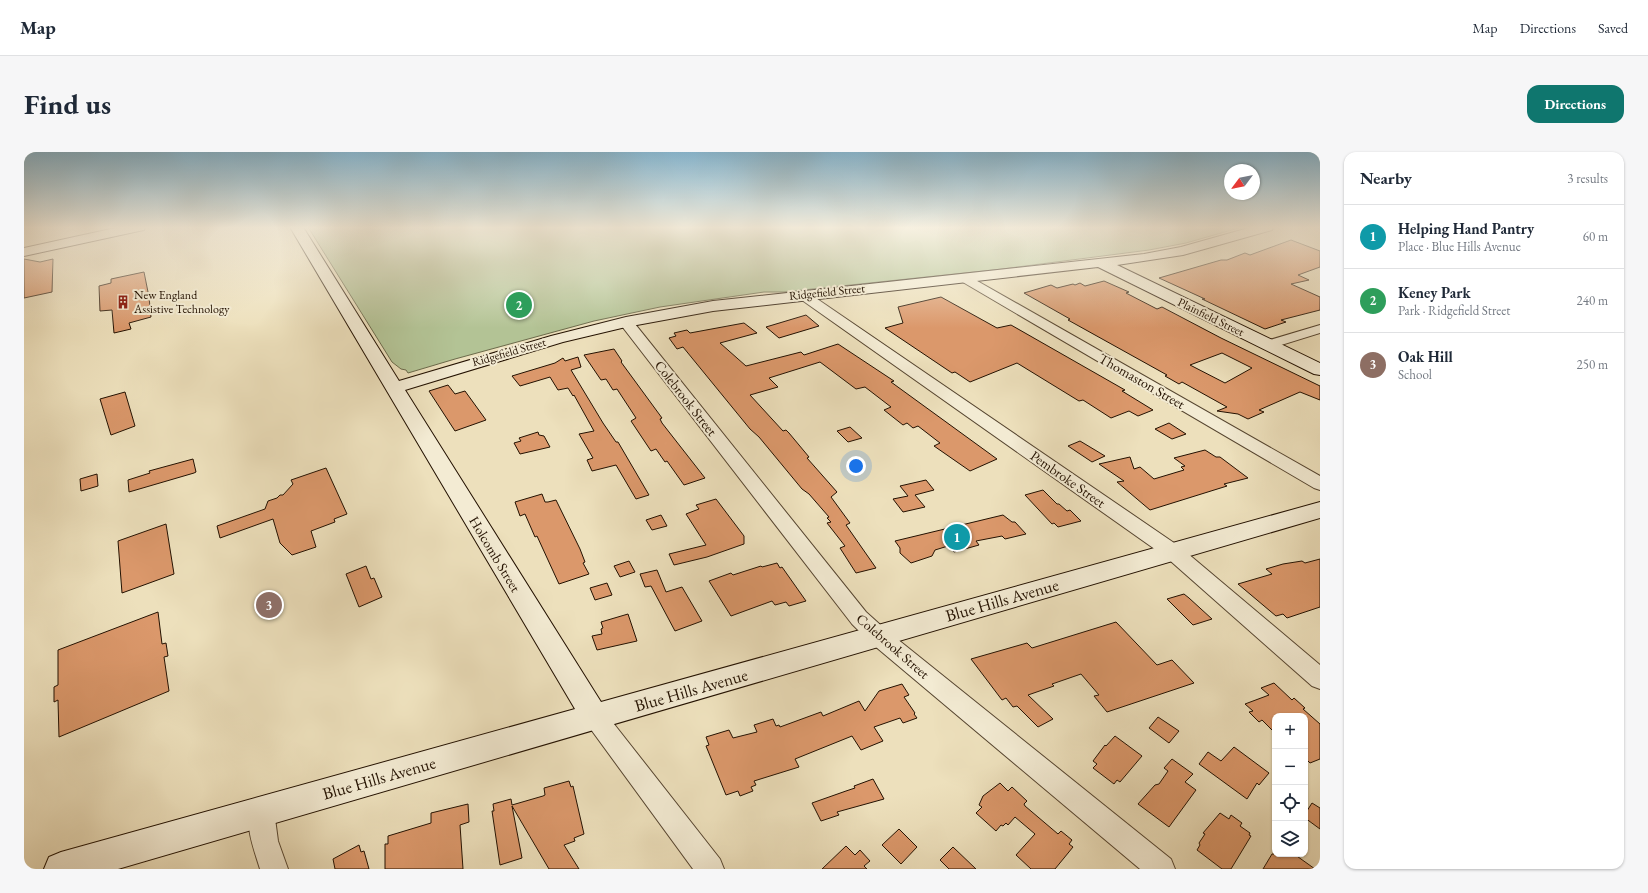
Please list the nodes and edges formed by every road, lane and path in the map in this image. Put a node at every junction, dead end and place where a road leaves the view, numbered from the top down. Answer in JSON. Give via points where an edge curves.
{"nodes":[{"id":1,"x":316,"y":260,"type":"edge"},
{"id":2,"x":1123,"y":260,"type":"edge"},
{"id":3,"x":1101,"y":263,"type":"junction"},
{"id":4,"x":965,"y":278,"type":"junction"},
{"id":5,"x":803,"y":295,"type":"junction"},
{"id":6,"x":626,"y":322,"type":"junction"},
{"id":7,"x":1320,"y":329,"type":"edge"},
{"id":8,"x":1268,"y":345,"type":"junction"},
{"id":9,"x":1320,"y":370,"type":"edge"},
{"id":10,"x":394,"y":388,"type":"junction"},
{"id":11,"x":1320,"y":484,"type":"edge"},
{"id":12,"x":1320,"y":510,"type":"edge"},
{"id":13,"x":1173,"y":552,"type":"junction"},
{"id":14,"x":878,"y":636,"type":"junction"},
{"id":15,"x":1320,"y":679,"type":"edge"},
{"id":16,"x":595,"y":717,"type":"junction"},
{"id":17,"x":261,"y":811,"type":"junction"},
{"id":18,"x":61,"y":869,"type":"edge"},
{"id":19,"x":274,"y":869,"type":"edge"},
{"id":20,"x":710,"y":869,"type":"edge"},
{"id":21,"x":1161,"y":869,"type":"edge"}],
"edges":[{"from":1,"to":10,"type":"street","name":"Holcomb Street"},
{"from":2,"to":3,"type":"street","name":"Ridgefield Street"},
{"from":3,"to":4,"type":"street","name":"Ridgefield Street"},
{"from":3,"to":8,"type":"street","name":"Plainfield Street"},
{"from":4,"to":5,"type":"street","name":"Ridgefield Street"},
{"from":4,"to":11,"type":"street","name":"Thomaston Street"},
{"from":5,"to":6,"type":"street","name":"Ridgefield Street","via":[[713,306]]},
{"from":5,"to":13,"type":"street","name":"Pembroke Street"},
{"from":6,"to":10,"type":"street","name":"Ridgefield Street","via":[[518,349]]},
{"from":6,"to":14,"type":"street","name":"Colebrook Street","via":[[859,618]]},
{"from":7,"to":8,"type":"street"},
{"from":8,"to":9,"type":"street","name":"Plainfield Street"},
{"from":10,"to":16,"type":"street","name":"Holcomb Street"},
{"from":12,"to":13,"type":"street","name":"Blue Hills Avenue"},
{"from":13,"to":14,"type":"street","name":"Blue Hills Avenue"},
{"from":13,"to":15,"type":"street","name":"Pembroke Street"},
{"from":14,"to":16,"type":"street","name":"Blue Hills Avenue"},
{"from":14,"to":21,"type":"street","name":"Colebrook Street"},
{"from":16,"to":17,"type":"street","name":"Blue Hills Avenue"},
{"from":16,"to":20,"type":"street","name":"Holcomb Street"},
{"from":17,"to":18,"type":"street","name":"Blue Hills Avenue"},
{"from":17,"to":19,"type":"street","via":[[265,841]]}]}
